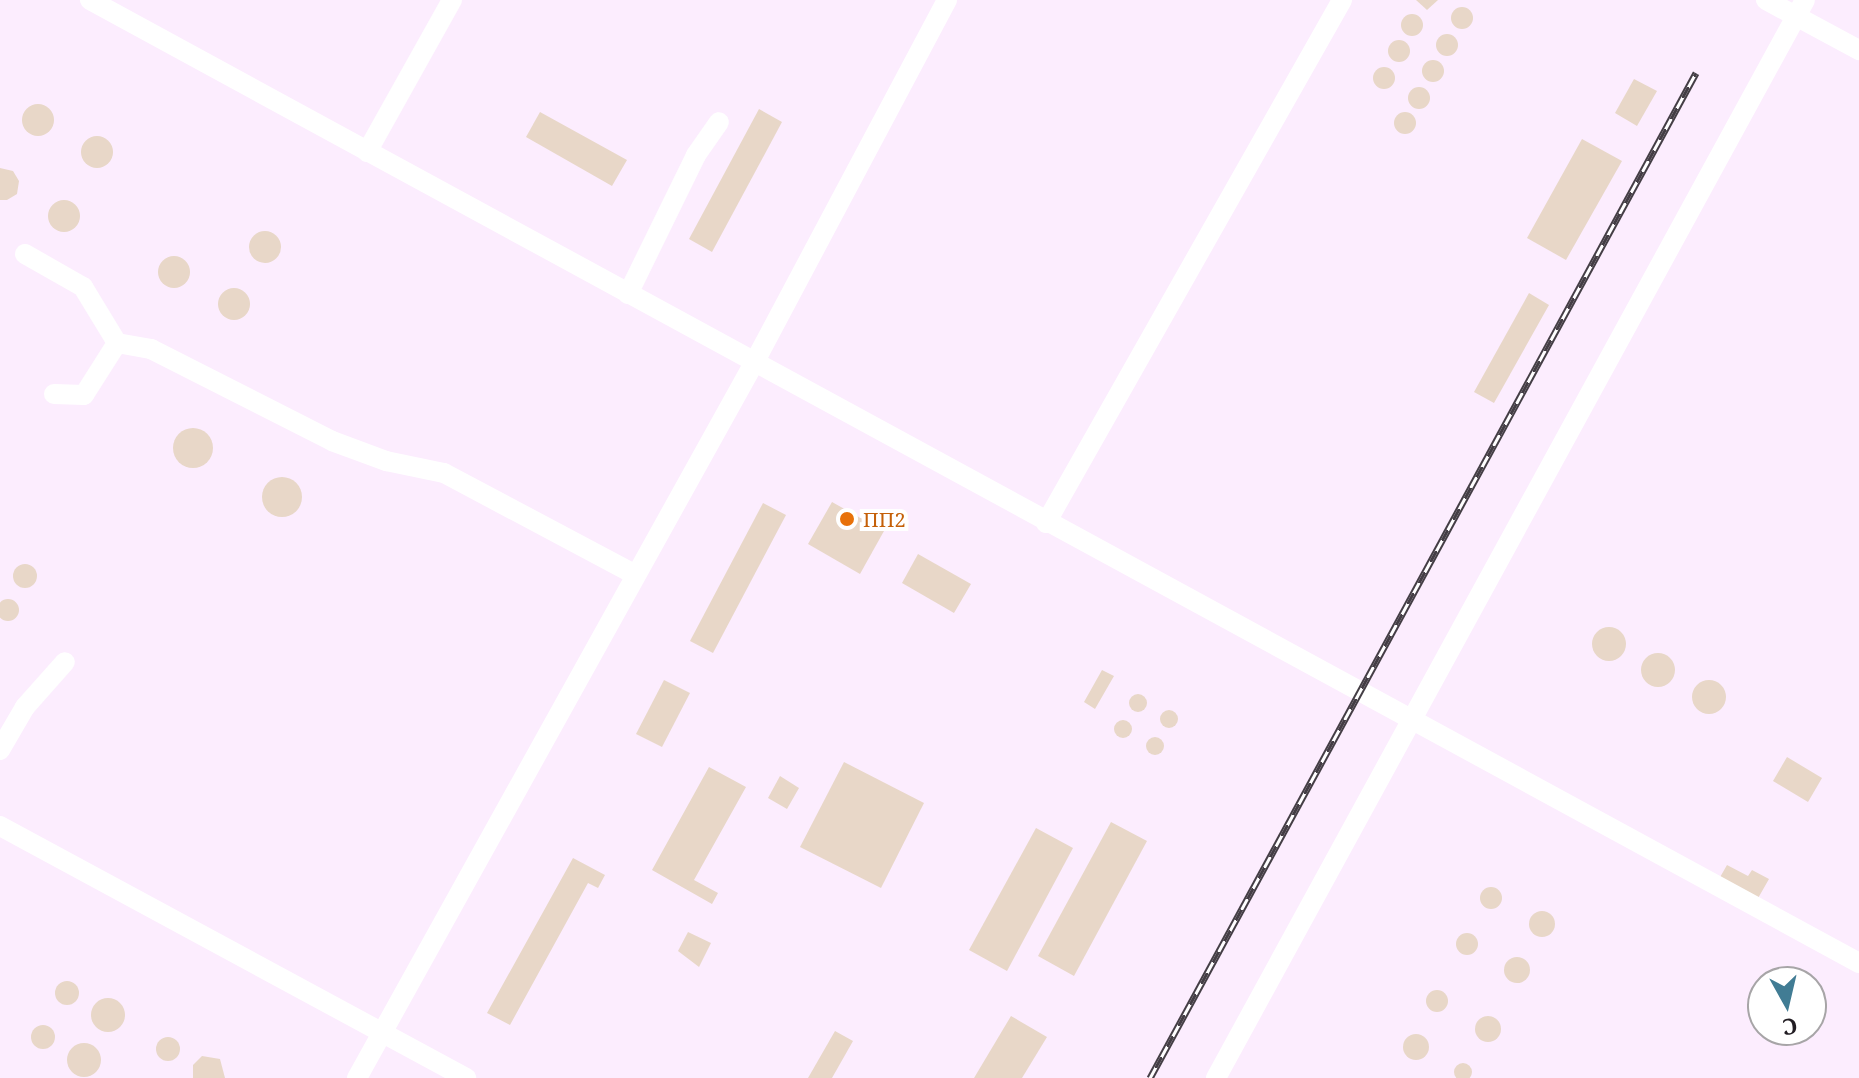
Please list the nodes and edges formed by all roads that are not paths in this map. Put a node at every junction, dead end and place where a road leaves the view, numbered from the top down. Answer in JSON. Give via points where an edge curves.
{"nodes":[{"id":1,"x":90,"y":0,"type":"edge"},
{"id":2,"x":452,"y":0,"type":"edge"},
{"id":3,"x":947,"y":0,"type":"edge"},
{"id":4,"x":1342,"y":0,"type":"edge"},
{"id":5,"x":1766,"y":0,"type":"edge"},
{"id":6,"x":1800,"y":8,"type":"edge"},
{"id":7,"x":1859,"y":50,"type":"edge"},
{"id":8,"x":719,"y":122,"type":"dead end"},
{"id":9,"x":367,"y":152,"type":"junction"},
{"id":10,"x":25,"y":254,"type":"dead end"},
{"id":11,"x":628,"y":294,"type":"junction"},
{"id":12,"x":117,"y":343,"type":"junction"},
{"id":13,"x":754,"y":363,"type":"junction"},
{"id":14,"x":54,"y":394,"type":"dead end"},
{"id":15,"x":1046,"y":523,"type":"junction"},
{"id":16,"x":636,"y":575,"type":"junction"},
{"id":17,"x":65,"y":662,"type":"dead end"},
{"id":18,"x":1409,"y":721,"type":"junction"},
{"id":19,"x":0,"y":750,"type":"edge"},
{"id":20,"x":0,"y":826,"type":"edge"},
{"id":21,"x":1859,"y":963,"type":"edge"},
{"id":22,"x":382,"y":1033,"type":"junction"},
{"id":23,"x":357,"y":1078,"type":"edge"},
{"id":24,"x":466,"y":1078,"type":"edge"},
{"id":25,"x":1216,"y":1078,"type":"edge"}],
"edges":[{"from":1,"to":9,"type":"lane"},
{"from":2,"to":9,"type":"lane"},
{"from":3,"to":13,"type":"lane"},
{"from":4,"to":15,"type":"lane"},
{"from":5,"to":6,"type":"lane"},
{"from":6,"to":7,"type":"lane"},
{"from":6,"to":18,"type":"lane"},
{"from":8,"to":11,"type":"lane","via":[[696,155]]},
{"from":9,"to":11,"type":"lane"},
{"from":10,"to":12,"type":"lane","via":[[83,287]]},
{"from":11,"to":13,"type":"lane"},
{"from":12,"to":14,"type":"lane","via":[[84,395]]},
{"from":12,"to":16,"type":"lane","via":[[151,349],[332,441],[386,461],[444,473]]},
{"from":13,"to":15,"type":"lane"},
{"from":13,"to":16,"type":"lane"},
{"from":15,"to":18,"type":"lane"},
{"from":16,"to":22,"type":"lane"},
{"from":17,"to":19,"type":"lane","via":[[25,707]]},
{"from":18,"to":21,"type":"lane"},
{"from":18,"to":25,"type":"lane"},
{"from":20,"to":22,"type":"lane"},
{"from":22,"to":23,"type":"lane"},
{"from":22,"to":24,"type":"lane"}]}
